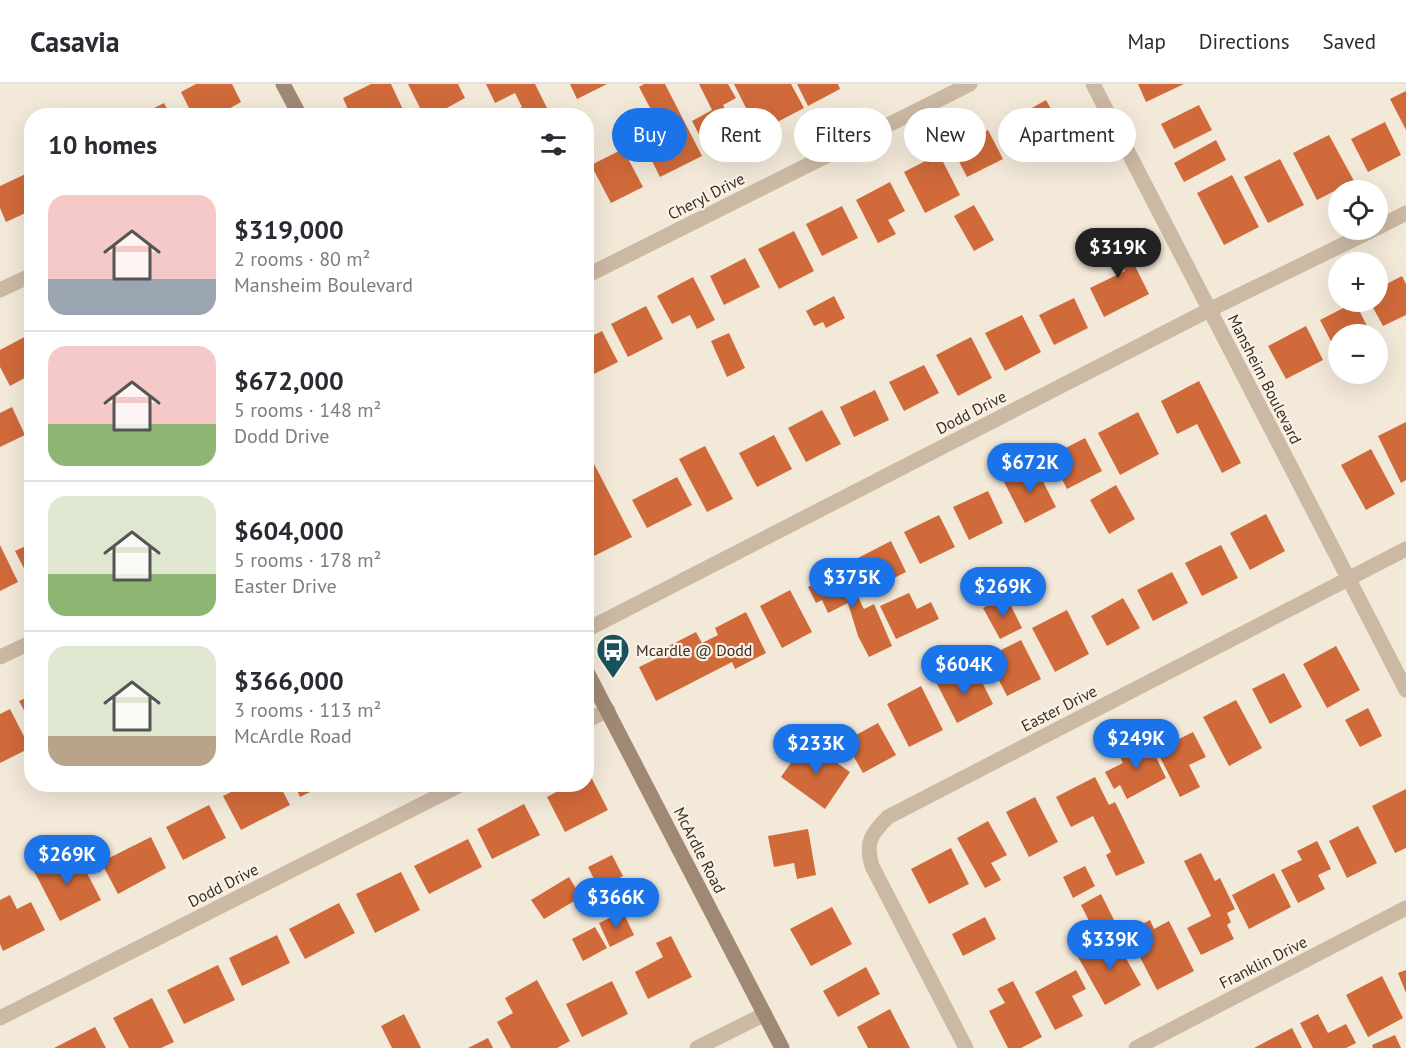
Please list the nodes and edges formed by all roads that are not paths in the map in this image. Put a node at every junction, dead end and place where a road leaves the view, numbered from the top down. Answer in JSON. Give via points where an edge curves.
{"nodes":[{"id":1,"x":283,"y":84,"type":"edge"},
{"id":2,"x":970,"y":84,"type":"edge"},
{"id":3,"x":1093,"y":84,"type":"edge"},
{"id":4,"x":296,"y":108,"type":"edge"},
{"id":5,"x":1406,"y":213,"type":"edge"},
{"id":6,"x":1388,"y":222,"type":"edge"},
{"id":7,"x":1352,"y":240,"type":"edge"},
{"id":8,"x":594,"y":272,"type":"edge"},
{"id":9,"x":24,"y":279,"type":"edge"},
{"id":10,"x":0,"y":290,"type":"edge"},
{"id":11,"x":1209,"y":310,"type":"junction"},
{"id":12,"x":1406,"y":549,"type":"edge"},
{"id":13,"x":1348,"y":579,"type":"junction"},
{"id":14,"x":594,"y":626,"type":"edge"},
{"id":15,"x":24,"y":646,"type":"edge"},
{"id":16,"x":0,"y":657,"type":"edge"},
{"id":17,"x":594,"y":684,"type":"edge"},
{"id":18,"x":1406,"y":690,"type":"edge"},
{"id":19,"x":608,"y":711,"type":"junction"},
{"id":20,"x":594,"y":717,"type":"edge"},
{"id":21,"x":446,"y":792,"type":"edge"},
{"id":22,"x":1406,"y":908,"type":"edge"},
{"id":23,"x":765,"y":1014,"type":"junction"},
{"id":24,"x":0,"y":1018,"type":"edge"},
{"id":25,"x":697,"y":1048,"type":"edge"},
{"id":26,"x":782,"y":1048,"type":"edge"},
{"id":27,"x":966,"y":1048,"type":"edge"},
{"id":28,"x":1136,"y":1048,"type":"edge"}],
"edges":[{"from":1,"to":4,"type":"main road"},
{"from":2,"to":8,"type":"street","name":"Cheryl Drive"},
{"from":3,"to":11,"type":"street","name":"Mansheim Boulevard"},
{"from":5,"to":6,"type":"street","name":"Dodd Drive"},
{"from":7,"to":11,"type":"street","name":"Dodd Drive"},
{"from":9,"to":10,"type":"street"},
{"from":11,"to":13,"type":"street","name":"Mansheim Boulevard"},
{"from":11,"to":14,"type":"street","name":"Dodd Drive"},
{"from":12,"to":13,"type":"street","name":"Easter Drive"},
{"from":13,"to":18,"type":"street","name":"Mansheim Boulevard"},
{"from":13,"to":27,"type":"street","name":"Easter Drive","via":[[888,817],[875,830],[868,852],[872,866]]},
{"from":15,"to":16,"type":"street"},
{"from":17,"to":19,"type":"main road","name":"McArdle Road"},
{"from":19,"to":20,"type":"street"},
{"from":19,"to":23,"type":"main road","name":"McArdle Road"},
{"from":21,"to":24,"type":"street","name":"Dodd Drive"},
{"from":22,"to":28,"type":"street","name":"Franklin Drive"},
{"from":23,"to":25,"type":"street"},
{"from":23,"to":26,"type":"main road","name":"McArdle Road"}]}
